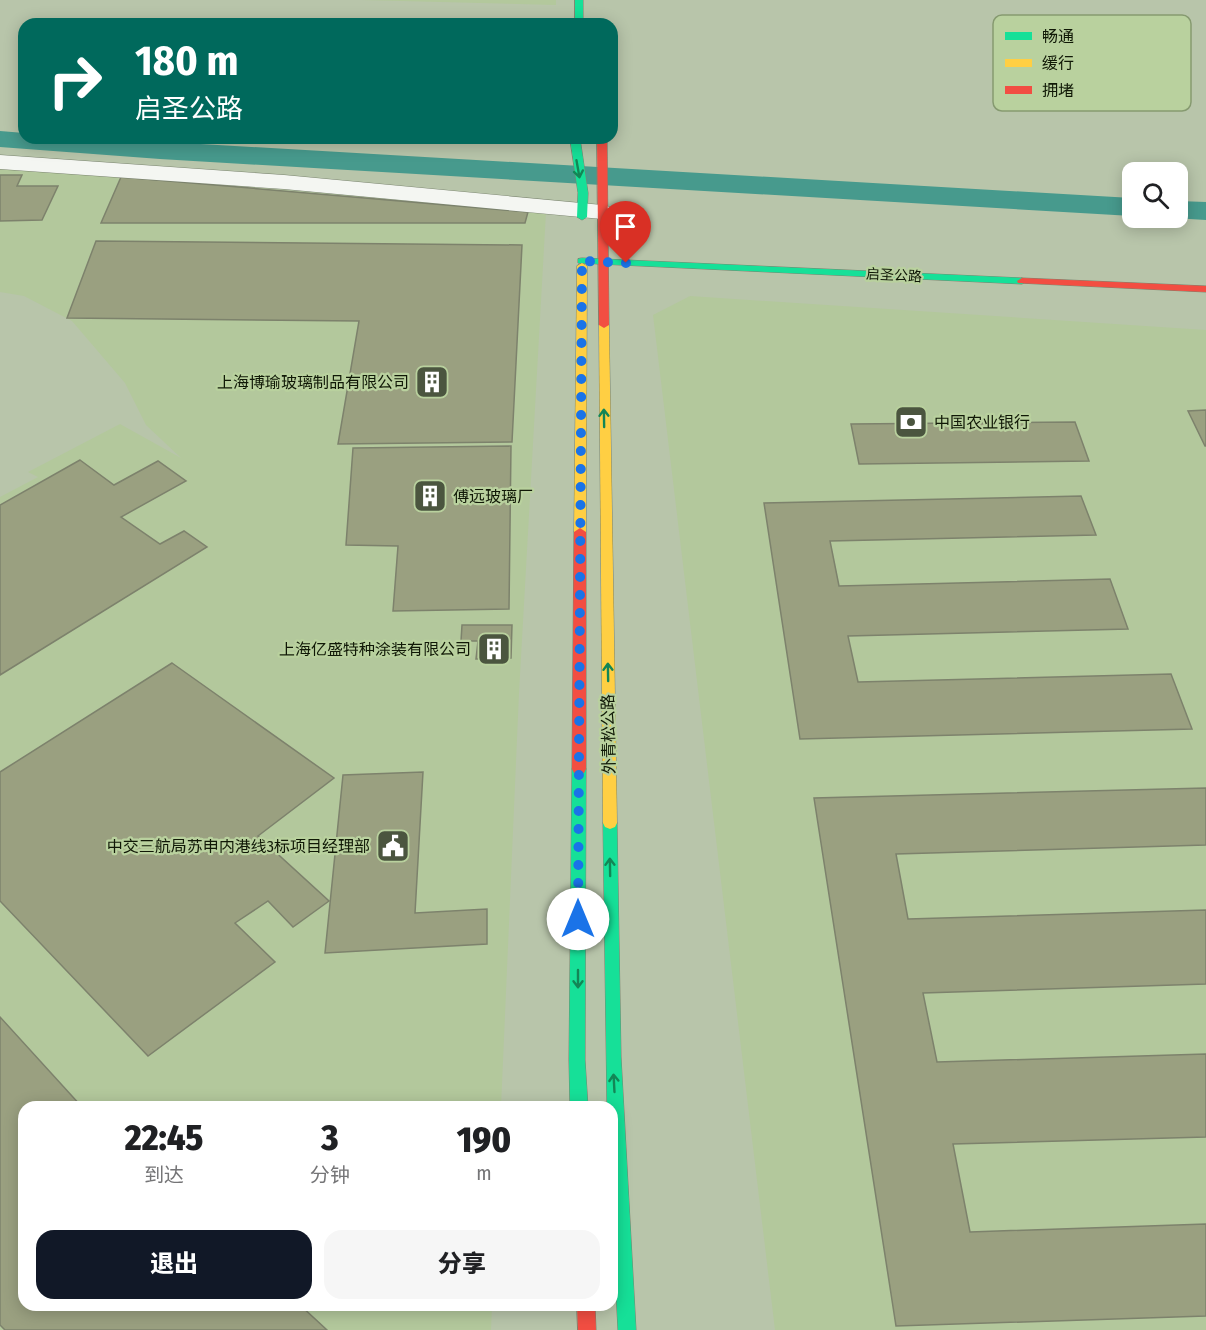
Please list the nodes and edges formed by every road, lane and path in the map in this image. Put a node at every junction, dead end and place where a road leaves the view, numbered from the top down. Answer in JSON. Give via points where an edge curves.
{"nodes":[{"id":1,"x":579,"y":0,"type":"edge"},
{"id":2,"x":579,"y":18,"type":"edge"},
{"id":3,"x":574,"y":144,"type":"edge"},
{"id":4,"x":602,"y":144,"type":"edge"},
{"id":5,"x":0,"y":162,"type":"edge"},
{"id":6,"x":590,"y":208,"type":"junction"},
{"id":7,"x":582,"y":256,"type":"joint"},
{"id":8,"x":603,"y":262,"type":"junction"},
{"id":9,"x":1206,"y":289,"type":"edge"},
{"id":10,"x":579,"y":1101,"type":"edge"},
{"id":11,"x":616,"y":1101,"type":"edge"},
{"id":12,"x":618,"y":1147,"type":"edge"},
{"id":13,"x":586,"y":1311,"type":"edge"},
{"id":14,"x":587,"y":1330,"type":"edge"},
{"id":15,"x":627,"y":1330,"type":"edge"}],
"edges":[{"from":1,"to":2,"type":"main road"},
{"from":3,"to":6,"type":"main road","name":"外青松公路","one_way":true},
{"from":4,"to":6,"type":"main road","name":"外青松公路"},
{"from":5,"to":6,"type":"street"},
{"from":6,"to":8,"type":"main road","name":"外青松公路"},
{"from":7,"to":8,"type":"main road","name":"启圣公路"},
{"from":7,"to":10,"type":"main road","name":"外青松公路","one_way":true},
{"from":8,"to":9,"type":"main road","name":"启圣公路"},
{"from":11,"to":8,"type":"main road","name":"外青松公路","one_way":true},
{"from":15,"to":12,"type":"main road","name":"外青松公路","one_way":true},
{"from":13,"to":14,"type":"main road"}]}
